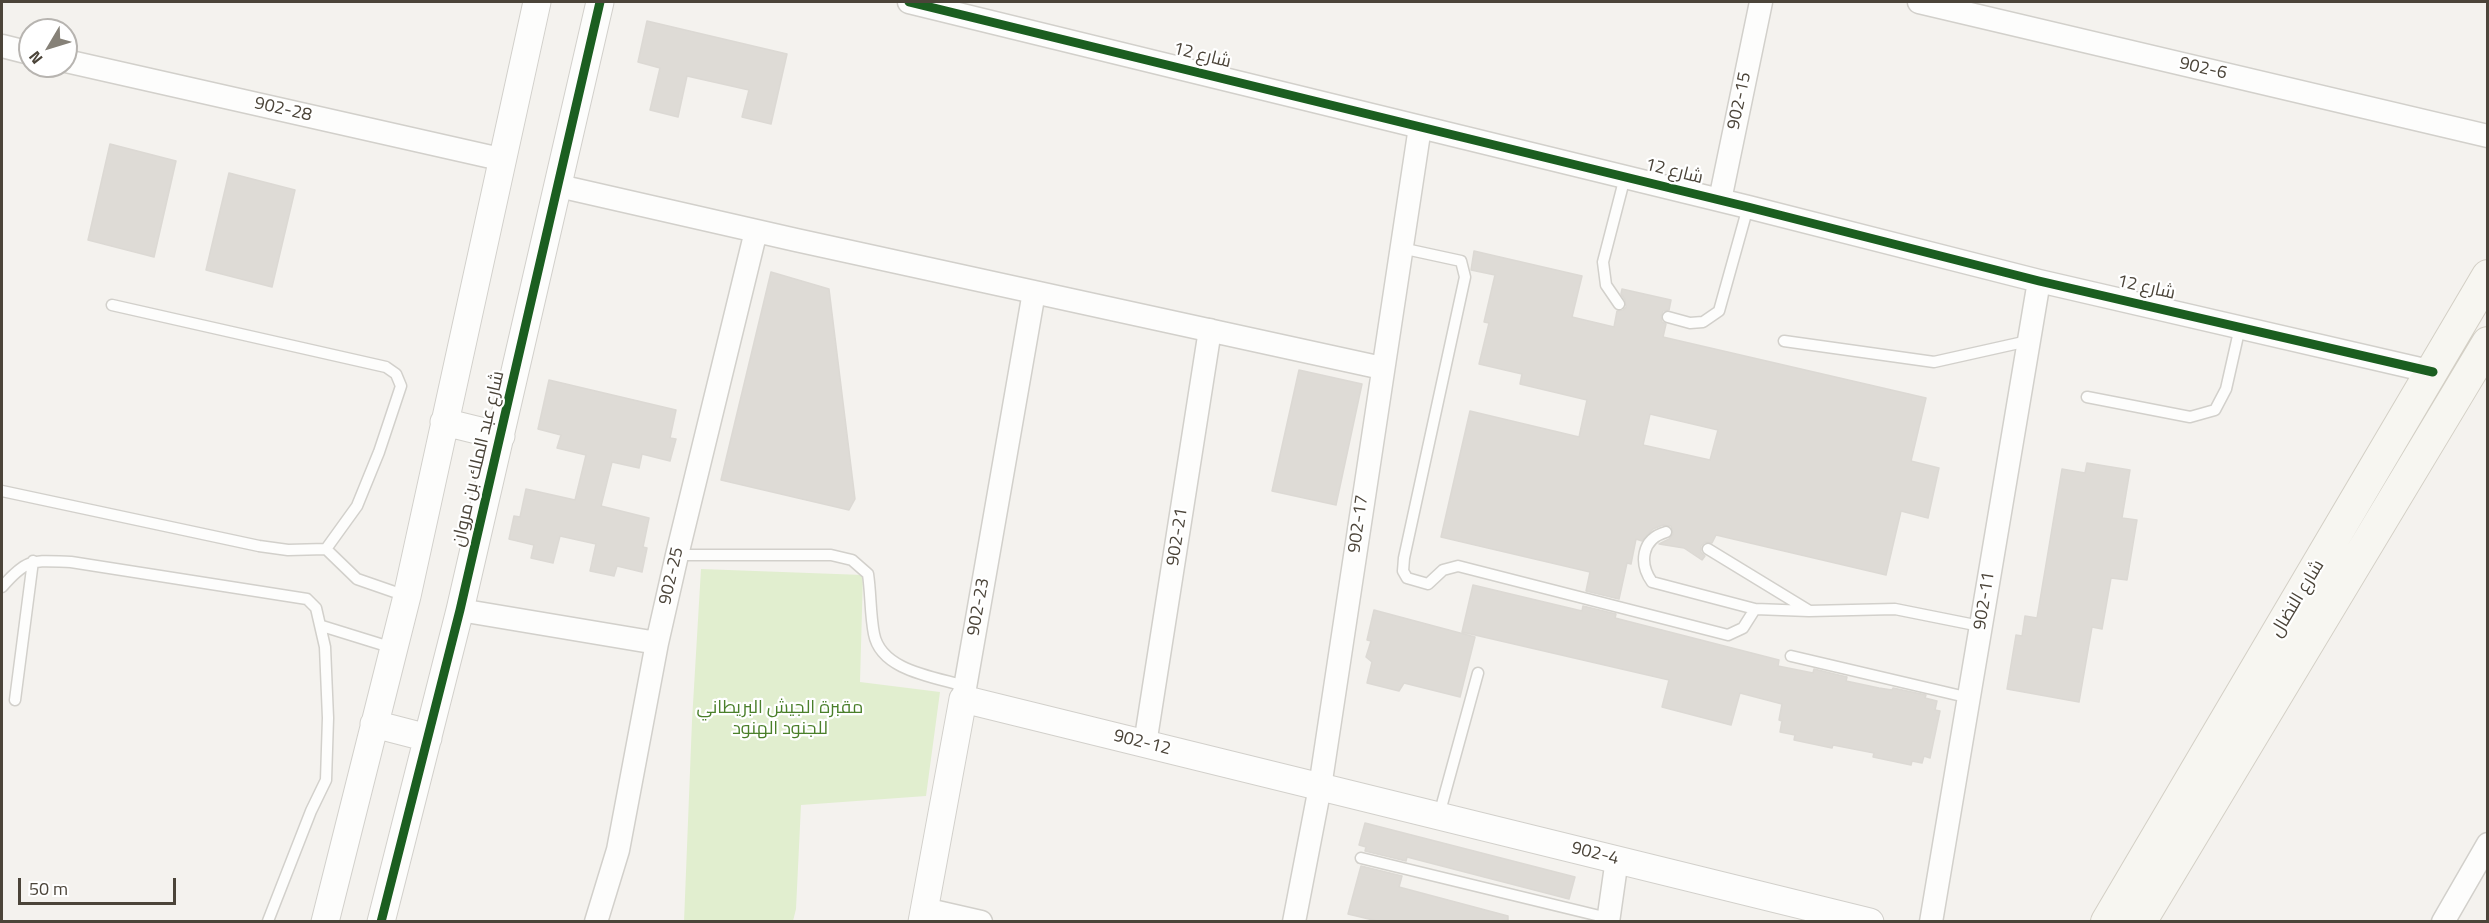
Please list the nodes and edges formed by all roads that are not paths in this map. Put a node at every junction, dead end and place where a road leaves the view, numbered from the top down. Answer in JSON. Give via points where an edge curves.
{"nodes":[{"id":1,"x":537,"y":2,"type":"edge"},
{"id":2,"x":600,"y":2,"type":"edge"},
{"id":3,"x":909,"y":2,"type":"edge"},
{"id":4,"x":1761,"y":2,"type":"edge"},
{"id":5,"x":1919,"y":2,"type":"edge"},
{"id":6,"x":2,"y":46,"type":"edge"},
{"id":7,"x":18,"y":50,"type":"edge"},
{"id":8,"x":78,"y":64,"type":"edge"},
{"id":9,"x":1420,"y":127,"type":"junction"},
{"id":10,"x":2487,"y":136,"type":"edge"},
{"id":11,"x":501,"y":159,"type":"junction"},
{"id":12,"x":1625,"y":177,"type":"junction"},
{"id":13,"x":559,"y":186,"type":"junction"},
{"id":14,"x":1720,"y":200,"type":"junction"},
{"id":15,"x":1748,"y":207,"type":"junction"},
{"id":16,"x":756,"y":231,"type":"junction"},
{"id":17,"x":1401,"y":248,"type":"junction"},
{"id":18,"x":2487,"y":276,"type":"edge"},
{"id":19,"x":2038,"y":281,"type":"junction"},
{"id":20,"x":1034,"y":292,"type":"junction"},
{"id":21,"x":1619,"y":304,"type":"dead end"},
{"id":22,"x":112,"y":305,"type":"dead end"},
{"id":23,"x":1668,"y":317,"type":"dead end"},
{"id":24,"x":2240,"y":326,"type":"junction"},
{"id":25,"x":1210,"y":330,"type":"junction"},
{"id":26,"x":1784,"y":341,"type":"dead end"},
{"id":27,"x":2028,"y":341,"type":"junction"},
{"id":28,"x":2483,"y":361,"type":"edge"},
{"id":29,"x":1382,"y":368,"type":"junction"},
{"id":30,"x":2433,"y":372,"type":"junction"},
{"id":31,"x":2087,"y":397,"type":"dead end"},
{"id":32,"x":444,"y":422,"type":"junction"},
{"id":33,"x":501,"y":436,"type":"junction"},
{"id":34,"x":2,"y":491,"type":"edge"},
{"id":35,"x":1666,"y":532,"type":"dead end"},
{"id":36,"x":326,"y":549,"type":"junction"},
{"id":37,"x":1708,"y":549,"type":"dead end"},
{"id":38,"x":677,"y":555,"type":"junction"},
{"id":39,"x":33,"y":561,"type":"junction"},
{"id":40,"x":2,"y":587,"type":"edge"},
{"id":41,"x":407,"y":596,"type":"junction"},
{"id":42,"x":1755,"y":609,"type":"junction"},
{"id":43,"x":460,"y":610,"type":"junction"},
{"id":44,"x":1809,"y":611,"type":"junction"},
{"id":45,"x":322,"y":626,"type":"junction"},
{"id":46,"x":1980,"y":626,"type":"junction"},
{"id":47,"x":657,"y":644,"type":"junction"},
{"id":48,"x":393,"y":648,"type":"junction"},
{"id":49,"x":1791,"y":656,"type":"dead end"},
{"id":50,"x":1478,"y":674,"type":"dead end"},
{"id":51,"x":964,"y":693,"type":"junction"},
{"id":52,"x":1970,"y":698,"type":"junction"},
{"id":53,"x":15,"y":700,"type":"dead end"},
{"id":54,"x":374,"y":724,"type":"junction"},
{"id":55,"x":428,"y":738,"type":"junction"},
{"id":56,"x":1145,"y":744,"type":"junction"},
{"id":57,"x":1320,"y":787,"type":"junction"},
{"id":58,"x":1438,"y":816,"type":"junction"},
{"id":59,"x":2487,"y":844,"type":"edge"},
{"id":60,"x":1361,"y":858,"type":"dead end"},
{"id":61,"x":1617,"y":859,"type":"junction"},
{"id":62,"x":923,"y":915,"type":"edge"},
{"id":63,"x":1608,"y":920,"type":"edge"},
{"id":64,"x":268,"y":921,"type":"edge"},
{"id":65,"x":325,"y":921,"type":"edge"},
{"id":66,"x":381,"y":921,"type":"edge"},
{"id":67,"x":596,"y":921,"type":"edge"},
{"id":68,"x":981,"y":921,"type":"edge"},
{"id":69,"x":1294,"y":921,"type":"edge"},
{"id":70,"x":1870,"y":921,"type":"edge"},
{"id":71,"x":1930,"y":921,"type":"edge"},
{"id":72,"x":2107,"y":921,"type":"edge"},
{"id":73,"x":2140,"y":921,"type":"edge"},
{"id":74,"x":2443,"y":921,"type":"edge"}],
"edges":[{"from":1,"to":11,"type":"street"},
{"from":2,"to":13,"type":"street","name":"شارع عبد الملك بن مروان"},
{"from":3,"to":9,"type":"street","name":"شارع 12"},
{"from":4,"to":14,"type":"street","name":"902-15"},
{"from":5,"to":10,"type":"street","name":"902-6"},
{"from":6,"to":7,"type":"street"},
{"from":8,"to":11,"type":"street","name":"902-28"},
{"from":9,"to":12,"type":"street","name":"شارع 12"},
{"from":9,"to":17,"type":"street","name":"902-17"},
{"from":11,"to":32,"type":"street"},
{"from":12,"to":14,"type":"street","name":"شارع 12"},
{"from":12,"to":21,"type":"lane","via":[[1603,262],[1605,285]]},
{"from":13,"to":16,"type":"street"},
{"from":13,"to":33,"type":"street","name":"شارع عبد الملك بن مروان"},
{"from":14,"to":15,"type":"street","name":"شارع 12"},
{"from":15,"to":19,"type":"street","name":"شارع 12"},
{"from":15,"to":23,"type":"lane","via":[[1719,311],[1703,322]]},
{"from":16,"to":20,"type":"street"},
{"from":16,"to":38,"type":"street","name":"902-25"},
{"from":17,"to":29,"type":"street","name":"902-17"},
{"from":17,"to":42,"type":"lane","via":[[1461,261],[1465,277],[1404,558],[1403,572],[1407,578],[1428,584],[1443,570],[1458,566],[1728,634],[1743,628]]},
{"from":18,"to":30,"type":"main road","name":"شارع النضال"},
{"from":19,"to":24,"type":"street","name":"شارع 12"},
{"from":19,"to":27,"type":"street","name":"902-11"},
{"from":20,"to":25,"type":"street"},
{"from":20,"to":51,"type":"street","name":"902-23"},
{"from":22,"to":36,"type":"lane","via":[[386,368],[396,374],[401,386],[379,452],[357,506]]},
{"from":24,"to":30,"type":"street","name":"شارع 12"},
{"from":24,"to":31,"type":"lane","via":[[2226,389],[2214,410],[2190,417]]},
{"from":25,"to":29,"type":"street"},
{"from":25,"to":56,"type":"street","name":"902-21"},
{"from":26,"to":27,"type":"lane","via":[[1934,362]]},
{"from":27,"to":46,"type":"street","name":"902-11"},
{"from":28,"to":73,"type":"main road","name":"شارع النضال"},
{"from":29,"to":57,"type":"street","name":"902-17"},
{"from":30,"to":72,"type":"main road","name":"شارع النضال"},
{"from":32,"to":33,"type":"street"},
{"from":32,"to":41,"type":"street"},
{"from":33,"to":43,"type":"street","name":"شارع عبد الملك بن مروان"},
{"from":34,"to":36,"type":"lane","via":[[259,546]]},
{"from":35,"to":42,"type":"lane","via":[[1652,539],[1646,548],[1643,561],[1652,582]]},
{"from":36,"to":41,"type":"lane","via":[[357,579]]},
{"from":37,"to":44,"type":"lane"},
{"from":38,"to":47,"type":"street","name":"902-25"},
{"from":38,"to":51,"type":"lane","via":[[831,555],[852,560],[868,574],[874,636],[884,654],[898,665]]},
{"from":39,"to":40,"type":"lane","via":[[18,569]]},
{"from":39,"to":45,"type":"lane","via":[[71,562],[307,599],[316,608]]},
{"from":39,"to":53,"type":"lane"},
{"from":41,"to":48,"type":"street"},
{"from":42,"to":44,"type":"lane"},
{"from":43,"to":47,"type":"street"},
{"from":43,"to":55,"type":"street","name":"شارع عبد الملك بن مروان"},
{"from":44,"to":46,"type":"lane","via":[[1895,609]]},
{"from":45,"to":48,"type":"lane"},
{"from":45,"to":64,"type":"lane","via":[[328,718],[326,780]]},
{"from":46,"to":52,"type":"street","name":"902-11"},
{"from":47,"to":67,"type":"street","name":"902-25","via":[[618,850]]},
{"from":48,"to":54,"type":"street"},
{"from":49,"to":52,"type":"lane"},
{"from":50,"to":58,"type":"lane"},
{"from":51,"to":56,"type":"street","name":"902-12"},
{"from":51,"to":62,"type":"street","name":"902-23"},
{"from":52,"to":71,"type":"street","name":"902-11"},
{"from":54,"to":55,"type":"street"},
{"from":54,"to":65,"type":"street"},
{"from":55,"to":66,"type":"street","name":"شارع عبد الملك بن مروان"},
{"from":56,"to":57,"type":"street","name":"902-12"},
{"from":57,"to":58,"type":"street","name":"902-4"},
{"from":57,"to":69,"type":"street","name":"902-17"},
{"from":58,"to":61,"type":"street","name":"902-4"},
{"from":59,"to":74,"type":"street"},
{"from":60,"to":63,"type":"lane"},
{"from":61,"to":63,"type":"street"},
{"from":61,"to":70,"type":"street","name":"902-4"},
{"from":62,"to":68,"type":"street"}]}
